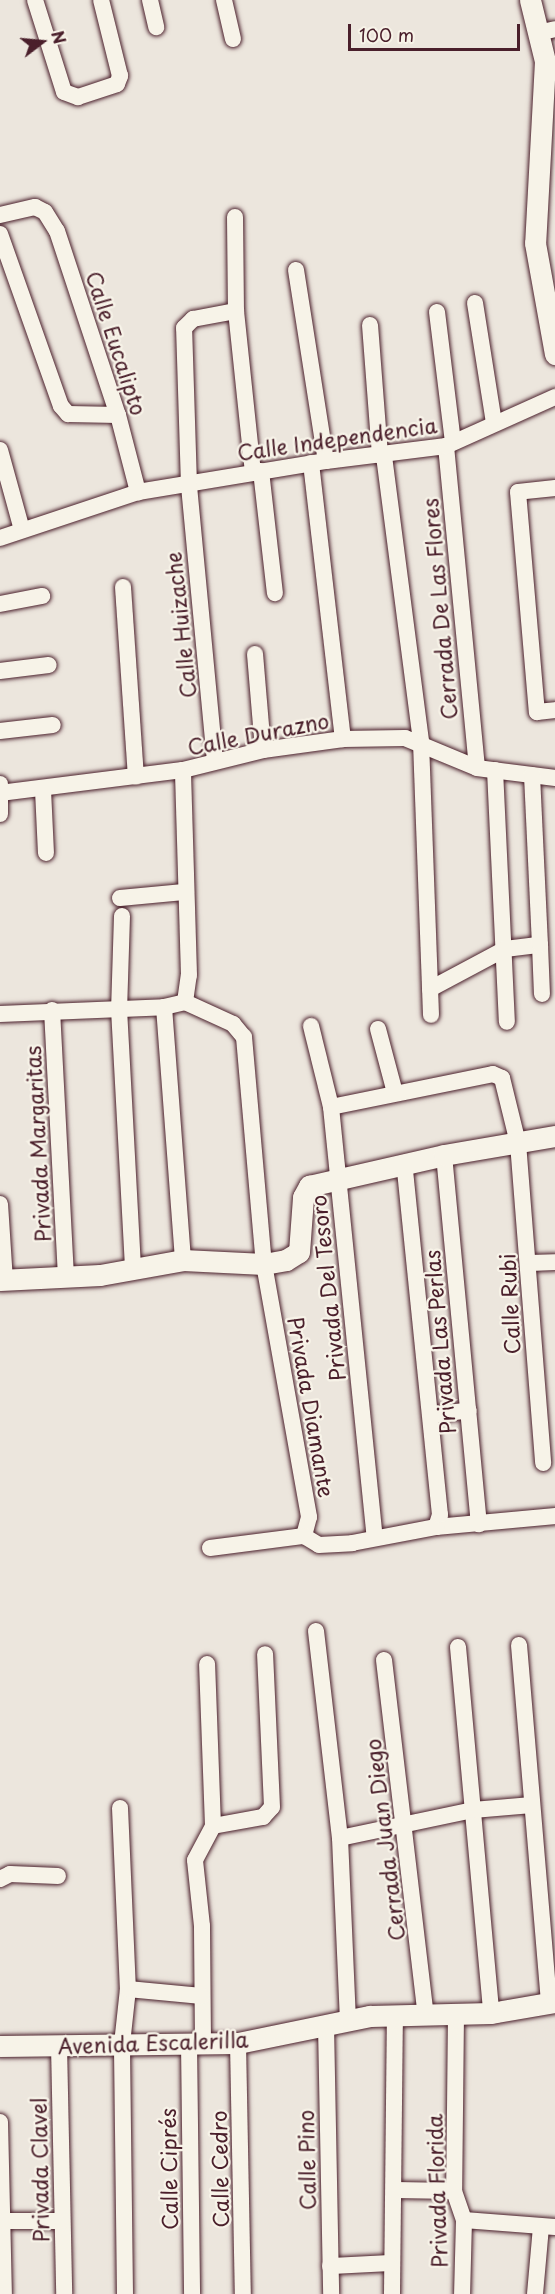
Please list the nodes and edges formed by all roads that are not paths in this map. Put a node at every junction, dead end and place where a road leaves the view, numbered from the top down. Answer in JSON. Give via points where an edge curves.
{"nodes":[{"id":1,"x":35,"y":0,"type":"edge"},
{"id":2,"x":101,"y":0,"type":"edge"},
{"id":3,"x":150,"y":0,"type":"edge"},
{"id":4,"x":224,"y":0,"type":"edge"},
{"id":5,"x":530,"y":0,"type":"edge"},
{"id":6,"x":156,"y":27,"type":"dead end"},
{"id":7,"x":547,"y":31,"type":"edge"},
{"id":8,"x":233,"y":39,"type":"dead end"},
{"id":9,"x":550,"y":60,"type":"edge"},
{"id":10,"x":549,"y":101,"type":"edge"},
{"id":11,"x":0,"y":215,"type":"edge"},
{"id":12,"x":235,"y":217,"type":"dead end"},
{"id":13,"x":0,"y":234,"type":"edge"},
{"id":14,"x":296,"y":270,"type":"dead end"},
{"id":15,"x":475,"y":303,"type":"dead end"},
{"id":16,"x":236,"y":311,"type":"junction"},
{"id":17,"x":437,"y":312,"type":"dead end"},
{"id":18,"x":370,"y":325,"type":"dead end"},
{"id":19,"x":554,"y":347,"type":"edge"},
{"id":20,"x":555,"y":397,"type":"edge"},
{"id":21,"x":118,"y":415,"type":"junction"},
{"id":22,"x":494,"y":423,"type":"junction"},
{"id":23,"x":450,"y":444,"type":"junction"},
{"id":24,"x":0,"y":450,"type":"edge"},
{"id":25,"x":382,"y":456,"type":"junction"},
{"id":26,"x":319,"y":462,"type":"junction"},
{"id":27,"x":257,"y":471,"type":"junction"},
{"id":28,"x":189,"y":485,"type":"junction"},
{"id":29,"x":555,"y":488,"type":"edge"},
{"id":30,"x":138,"y":492,"type":"junction"},
{"id":31,"x":22,"y":530,"type":"junction"},
{"id":32,"x":0,"y":538,"type":"edge"},
{"id":33,"x":123,"y":587,"type":"dead end"},
{"id":34,"x":274,"y":593,"type":"dead end"},
{"id":35,"x":42,"y":596,"type":"dead end"},
{"id":36,"x":0,"y":604,"type":"edge"},
{"id":37,"x":255,"y":654,"type":"dead end"},
{"id":38,"x":49,"y":665,"type":"dead end"},
{"id":39,"x":0,"y":671,"type":"edge"},
{"id":40,"x":555,"y":710,"type":"edge"},
{"id":41,"x":53,"y":725,"type":"dead end"},
{"id":42,"x":0,"y":731,"type":"edge"},
{"id":43,"x":343,"y":739,"type":"junction"},
{"id":44,"x":421,"y":742,"type":"junction"},
{"id":45,"x":264,"y":750,"type":"junction"},
{"id":46,"x":215,"y":761,"type":"junction"},
{"id":47,"x":477,"y":768,"type":"junction"},
{"id":48,"x":183,"y":770,"type":"junction"},
{"id":49,"x":495,"y":770,"type":"junction"},
{"id":50,"x":532,"y":775,"type":"junction"},
{"id":51,"x":136,"y":777,"type":"junction"},
{"id":52,"x":555,"y":778,"type":"edge"},
{"id":53,"x":0,"y":783,"type":"edge"},
{"id":54,"x":43,"y":790,"type":"junction"},
{"id":55,"x":0,"y":793,"type":"edge"},
{"id":56,"x":0,"y":814,"type":"edge"},
{"id":57,"x":46,"y":852,"type":"dead end"},
{"id":58,"x":184,"y":892,"type":"junction"},
{"id":59,"x":120,"y":898,"type":"dead end"},
{"id":60,"x":122,"y":916,"type":"dead end"},
{"id":61,"x":540,"y":945,"type":"junction"},
{"id":62,"x":505,"y":949,"type":"junction"},
{"id":63,"x":430,"y":989,"type":"junction"},
{"id":64,"x":542,"y":994,"type":"dead end"},
{"id":65,"x":185,"y":1002,"type":"junction"},
{"id":66,"x":164,"y":1007,"type":"junction"},
{"id":67,"x":119,"y":1009,"type":"junction"},
{"id":68,"x":52,"y":1010,"type":"junction"},
{"id":69,"x":0,"y":1014,"type":"edge"},
{"id":70,"x":431,"y":1014,"type":"dead end"},
{"id":71,"x":507,"y":1022,"type":"dead end"},
{"id":72,"x":311,"y":1026,"type":"dead end"},
{"id":73,"x":378,"y":1029,"type":"dead end"},
{"id":74,"x":395,"y":1093,"type":"junction"},
{"id":75,"x":331,"y":1107,"type":"junction"},
{"id":76,"x":555,"y":1136,"type":"edge"},
{"id":77,"x":518,"y":1143,"type":"junction"},
{"id":78,"x":444,"y":1155,"type":"junction"},
{"id":79,"x":404,"y":1163,"type":"junction"},
{"id":80,"x":339,"y":1177,"type":"junction"},
{"id":81,"x":0,"y":1204,"type":"edge"},
{"id":82,"x":183,"y":1260,"type":"junction"},
{"id":83,"x":555,"y":1262,"type":"edge"},
{"id":84,"x":530,"y":1263,"type":"junction"},
{"id":85,"x":264,"y":1264,"type":"junction"},
{"id":86,"x":133,"y":1269,"type":"junction"},
{"id":87,"x":66,"y":1276,"type":"junction"},
{"id":88,"x":3,"y":1281,"type":"edge"},
{"id":89,"x":469,"y":1410,"type":"junction"},
{"id":90,"x":431,"y":1415,"type":"junction"},
{"id":91,"x":543,"y":1463,"type":"dead end"},
{"id":92,"x":555,"y":1516,"type":"edge"},
{"id":93,"x":479,"y":1524,"type":"junction"},
{"id":94,"x":436,"y":1527,"type":"junction"},
{"id":95,"x":304,"y":1536,"type":"junction"},
{"id":96,"x":375,"y":1538,"type":"junction"},
{"id":97,"x":210,"y":1548,"type":"dead end"},
{"id":98,"x":316,"y":1631,"type":"dead end"},
{"id":99,"x":519,"y":1646,"type":"dead end"},
{"id":100,"x":458,"y":1647,"type":"dead end"},
{"id":101,"x":265,"y":1653,"type":"dead end"},
{"id":102,"x":384,"y":1660,"type":"dead end"},
{"id":103,"x":207,"y":1664,"type":"dead end"},
{"id":104,"x":532,"y":1805,"type":"junction"},
{"id":105,"x":120,"y":1808,"type":"dead end"},
{"id":106,"x":473,"y":1810,"type":"junction"},
{"id":107,"x":406,"y":1824,"type":"junction"},
{"id":108,"x":213,"y":1826,"type":"junction"},
{"id":109,"x":340,"y":1838,"type":"junction"},
{"id":110,"x":58,"y":1876,"type":"dead end"},
{"id":111,"x":0,"y":1880,"type":"edge"},
{"id":112,"x":549,"y":1928,"type":"edge"},
{"id":113,"x":128,"y":1989,"type":"junction"},
{"id":114,"x":202,"y":1995,"type":"junction"},
{"id":115,"x":552,"y":2002,"type":"edge"},
{"id":116,"x":491,"y":2013,"type":"junction"},
{"id":117,"x":456,"y":2014,"type":"junction"},
{"id":118,"x":395,"y":2016,"type":"junction"},
{"id":119,"x":426,"y":2016,"type":"junction"},
{"id":120,"x":348,"y":2020,"type":"junction"},
{"id":121,"x":326,"y":2025,"type":"junction"},
{"id":122,"x":196,"y":2043,"type":"junction"},
{"id":123,"x":238,"y":2043,"type":"junction"},
{"id":124,"x":122,"y":2044,"type":"junction"},
{"id":125,"x":59,"y":2045,"type":"junction"},
{"id":126,"x":0,"y":2046,"type":"edge"},
{"id":127,"x":0,"y":2122,"type":"edge"},
{"id":128,"x":395,"y":2190,"type":"junction"},
{"id":129,"x":454,"y":2191,"type":"junction"},
{"id":130,"x":464,"y":2220,"type":"junction"},
{"id":131,"x":2,"y":2221,"type":"junction"},
{"id":132,"x":62,"y":2221,"type":"junction"},
{"id":133,"x":548,"y":2227,"type":"edge"},
{"id":134,"x":392,"y":2263,"type":"junction"},
{"id":135,"x":330,"y":2266,"type":"junction"},
{"id":136,"x":4,"y":2294,"type":"edge"},
{"id":137,"x":64,"y":2294,"type":"edge"},
{"id":138,"x":125,"y":2294,"type":"edge"},
{"id":139,"x":192,"y":2294,"type":"edge"},
{"id":140,"x":243,"y":2294,"type":"edge"},
{"id":141,"x":331,"y":2294,"type":"edge"},
{"id":142,"x":392,"y":2294,"type":"edge"},
{"id":143,"x":462,"y":2294,"type":"edge"},
{"id":144,"x":535,"y":2294,"type":"edge"}],
"edges":[{"from":1,"to":2,"type":"street","via":[[64,92],[78,97],[117,84],[120,76]]},
{"from":3,"to":6,"type":"street"},
{"from":4,"to":8,"type":"street"},
{"from":5,"to":7,"type":"main road"},
{"from":7,"to":9,"type":"main road"},
{"from":9,"to":10,"type":"main road"},
{"from":10,"to":19,"type":"main road","via":[[535,243]]},
{"from":11,"to":21,"type":"street","name":"Calle Eucalipto","via":[[35,207],[45,212],[57,231]]},
{"from":12,"to":16,"type":"street"},
{"from":13,"to":21,"type":"street","via":[[61,406],[68,414]]},
{"from":14,"to":26,"type":"street"},
{"from":15,"to":22,"type":"street"},
{"from":16,"to":27,"type":"street"},
{"from":16,"to":28,"type":"street","name":"Calle Huizache","via":[[193,319],[183,328]]},
{"from":17,"to":23,"type":"street","name":"Cerrada De Las Flores"},
{"from":18,"to":25,"type":"street"},
{"from":20,"to":22,"type":"street","name":"Calle Independencia"},
{"from":21,"to":30,"type":"street","name":"Calle Eucalipto"},
{"from":22,"to":23,"type":"street","name":"Calle Independencia"},
{"from":23,"to":25,"type":"street","name":"Calle Independencia"},
{"from":23,"to":47,"type":"street","name":"Cerrada De Las Flores"},
{"from":24,"to":31,"type":"street"},
{"from":25,"to":26,"type":"street","name":"Calle Independencia"},
{"from":25,"to":44,"type":"street"},
{"from":26,"to":27,"type":"street","name":"Calle Independencia"},
{"from":26,"to":43,"type":"street"},
{"from":27,"to":28,"type":"street","name":"Calle Independencia"},
{"from":27,"to":34,"type":"street"},
{"from":28,"to":30,"type":"street","name":"Calle Independencia"},
{"from":28,"to":46,"type":"street","name":"Calle Huizache"},
{"from":29,"to":40,"type":"street","via":[[518,492],[537,712]]},
{"from":30,"to":31,"type":"street","name":"Calle Independencia"},
{"from":31,"to":32,"type":"street","name":"Calle Independencia"},
{"from":33,"to":51,"type":"street"},
{"from":35,"to":36,"type":"street"},
{"from":37,"to":45,"type":"street"},
{"from":38,"to":39,"type":"street"},
{"from":41,"to":42,"type":"street"},
{"from":43,"to":44,"type":"street","name":"Calle Durazno","via":[[405,738]]},
{"from":43,"to":45,"type":"street","name":"Calle Durazno"},
{"from":44,"to":47,"type":"street","name":"Calle Durazno"},
{"from":44,"to":63,"type":"street"},
{"from":45,"to":46,"type":"street","name":"Calle Durazno"},
{"from":46,"to":48,"type":"street","name":"Calle Durazno"},
{"from":47,"to":49,"type":"street","name":"Calle Durazno"},
{"from":48,"to":51,"type":"street","name":"Calle Durazno"},
{"from":48,"to":58,"type":"street"},
{"from":49,"to":50,"type":"street","name":"Calle Durazno"},
{"from":49,"to":62,"type":"street"},
{"from":50,"to":52,"type":"street","name":"Calle Durazno"},
{"from":50,"to":61,"type":"street"},
{"from":51,"to":54,"type":"street","name":"Calle Durazno"},
{"from":53,"to":55,"type":"street"},
{"from":54,"to":55,"type":"street","name":"Calle Durazno"},
{"from":54,"to":57,"type":"street"},
{"from":55,"to":56,"type":"street"},
{"from":58,"to":59,"type":"street"},
{"from":58,"to":65,"type":"street","via":[[189,975]]},
{"from":60,"to":67,"type":"street"},
{"from":61,"to":62,"type":"street"},
{"from":61,"to":64,"type":"street"},
{"from":62,"to":63,"type":"street"},
{"from":62,"to":71,"type":"street"},
{"from":63,"to":70,"type":"street"},
{"from":65,"to":66,"type":"street"},
{"from":65,"to":85,"type":"street","name":"Privada Diamante","via":[[233,1024],[244,1037]]},
{"from":66,"to":67,"type":"street"},
{"from":66,"to":82,"type":"street"},
{"from":67,"to":68,"type":"street"},
{"from":67,"to":86,"type":"street"},
{"from":68,"to":69,"type":"street"},
{"from":68,"to":87,"type":"street","name":"Privada Margaritas"},
{"from":72,"to":75,"type":"street","name":"Privada Del Tesoro"},
{"from":73,"to":74,"type":"street"},
{"from":74,"to":75,"type":"street"},
{"from":74,"to":77,"type":"street","name":"Calle Rubi","via":[[493,1074],[502,1078]]},
{"from":75,"to":80,"type":"street","name":"Privada Del Tesoro"},
{"from":76,"to":77,"type":"main road"},
{"from":77,"to":78,"type":"main road"},
{"from":77,"to":84,"type":"street","name":"Calle Rubi"},
{"from":78,"to":79,"type":"main road"},
{"from":78,"to":89,"type":"street","name":"Privada Las Perlas"},
{"from":79,"to":80,"type":"main road"},
{"from":79,"to":90,"type":"street"},
{"from":80,"to":85,"type":"main road","via":[[309,1186],[303,1197],[299,1252],[286,1260]]},
{"from":80,"to":96,"type":"street","name":"Privada Del Tesoro"},
{"from":81,"to":88,"type":"street"},
{"from":82,"to":85,"type":"main road"},
{"from":82,"to":86,"type":"main road"},
{"from":83,"to":84,"type":"street"},
{"from":84,"to":91,"type":"street","name":"Calle Rubi"},
{"from":85,"to":95,"type":"street","name":"Privada Diamante","via":[[309,1516]]},
{"from":86,"to":87,"type":"main road"},
{"from":87,"to":88,"type":"main road"},
{"from":89,"to":90,"type":"street"},
{"from":89,"to":93,"type":"street","name":"Privada Las Perlas"},
{"from":90,"to":94,"type":"street","via":[[441,1504]]},
{"from":92,"to":93,"type":"street"},
{"from":93,"to":94,"type":"street"},
{"from":94,"to":96,"type":"street"},
{"from":95,"to":96,"type":"street","via":[[319,1545]]},
{"from":95,"to":97,"type":"street"},
{"from":98,"to":109,"type":"street"},
{"from":99,"to":104,"type":"street"},
{"from":100,"to":106,"type":"street"},
{"from":101,"to":108,"type":"street","via":[[272,1807],[262,1817]]},
{"from":102,"to":107,"type":"street","name":"Cerrada Juan Diego"},
{"from":103,"to":108,"type":"street"},
{"from":104,"to":106,"type":"street"},
{"from":104,"to":112,"type":"street"},
{"from":105,"to":113,"type":"street"},
{"from":106,"to":107,"type":"street"},
{"from":106,"to":116,"type":"street"},
{"from":107,"to":109,"type":"street"},
{"from":107,"to":119,"type":"street","name":"Cerrada Juan Diego"},
{"from":108,"to":114,"type":"street","name":"Calle Ciprés","via":[[195,1860],[202,1926]]},
{"from":109,"to":120,"type":"street"},
{"from":110,"to":111,"type":"street","via":[[10,1874]]},
{"from":112,"to":115,"type":"street"},
{"from":113,"to":114,"type":"street"},
{"from":113,"to":124,"type":"street"},
{"from":114,"to":122,"type":"street","name":"Calle Ciprés"},
{"from":115,"to":116,"type":"main road","name":"Avenida Escalerilla"},
{"from":116,"to":117,"type":"main road","name":"Avenida Escalerilla"},
{"from":117,"to":119,"type":"main road","name":"Avenida Escalerilla"},
{"from":117,"to":129,"type":"street","name":"Privada Florida"},
{"from":118,"to":119,"type":"main road","name":"Avenida Escalerilla"},
{"from":118,"to":120,"type":"main road","name":"Avenida Escalerilla"},
{"from":118,"to":128,"type":"street"},
{"from":120,"to":121,"type":"main road","name":"Avenida Escalerilla"},
{"from":121,"to":123,"type":"main road","name":"Avenida Escalerilla"},
{"from":121,"to":135,"type":"street","name":"Calle Pino"},
{"from":122,"to":123,"type":"main road","name":"Avenida Escalerilla"},
{"from":122,"to":124,"type":"main road","name":"Avenida Escalerilla"},
{"from":122,"to":139,"type":"street","name":"Calle Ciprés"},
{"from":123,"to":140,"type":"street","name":"Calle Cedro"},
{"from":124,"to":125,"type":"main road","name":"Avenida Escalerilla"},
{"from":124,"to":138,"type":"street"},
{"from":125,"to":126,"type":"main road","name":"Avenida Escalerilla"},
{"from":125,"to":132,"type":"street","name":"Privada Clavel"},
{"from":127,"to":131,"type":"street"},
{"from":128,"to":129,"type":"street"},
{"from":128,"to":134,"type":"street"},
{"from":129,"to":130,"type":"street","name":"Privada Florida"},
{"from":130,"to":133,"type":"street"},
{"from":130,"to":143,"type":"street","name":"Privada Florida"},
{"from":131,"to":132,"type":"street"},
{"from":131,"to":136,"type":"street"},
{"from":132,"to":137,"type":"street","name":"Privada Clavel"},
{"from":133,"to":144,"type":"street"},
{"from":134,"to":135,"type":"street"},
{"from":134,"to":142,"type":"street"},
{"from":135,"to":141,"type":"street","name":"Calle Pino"}]}
